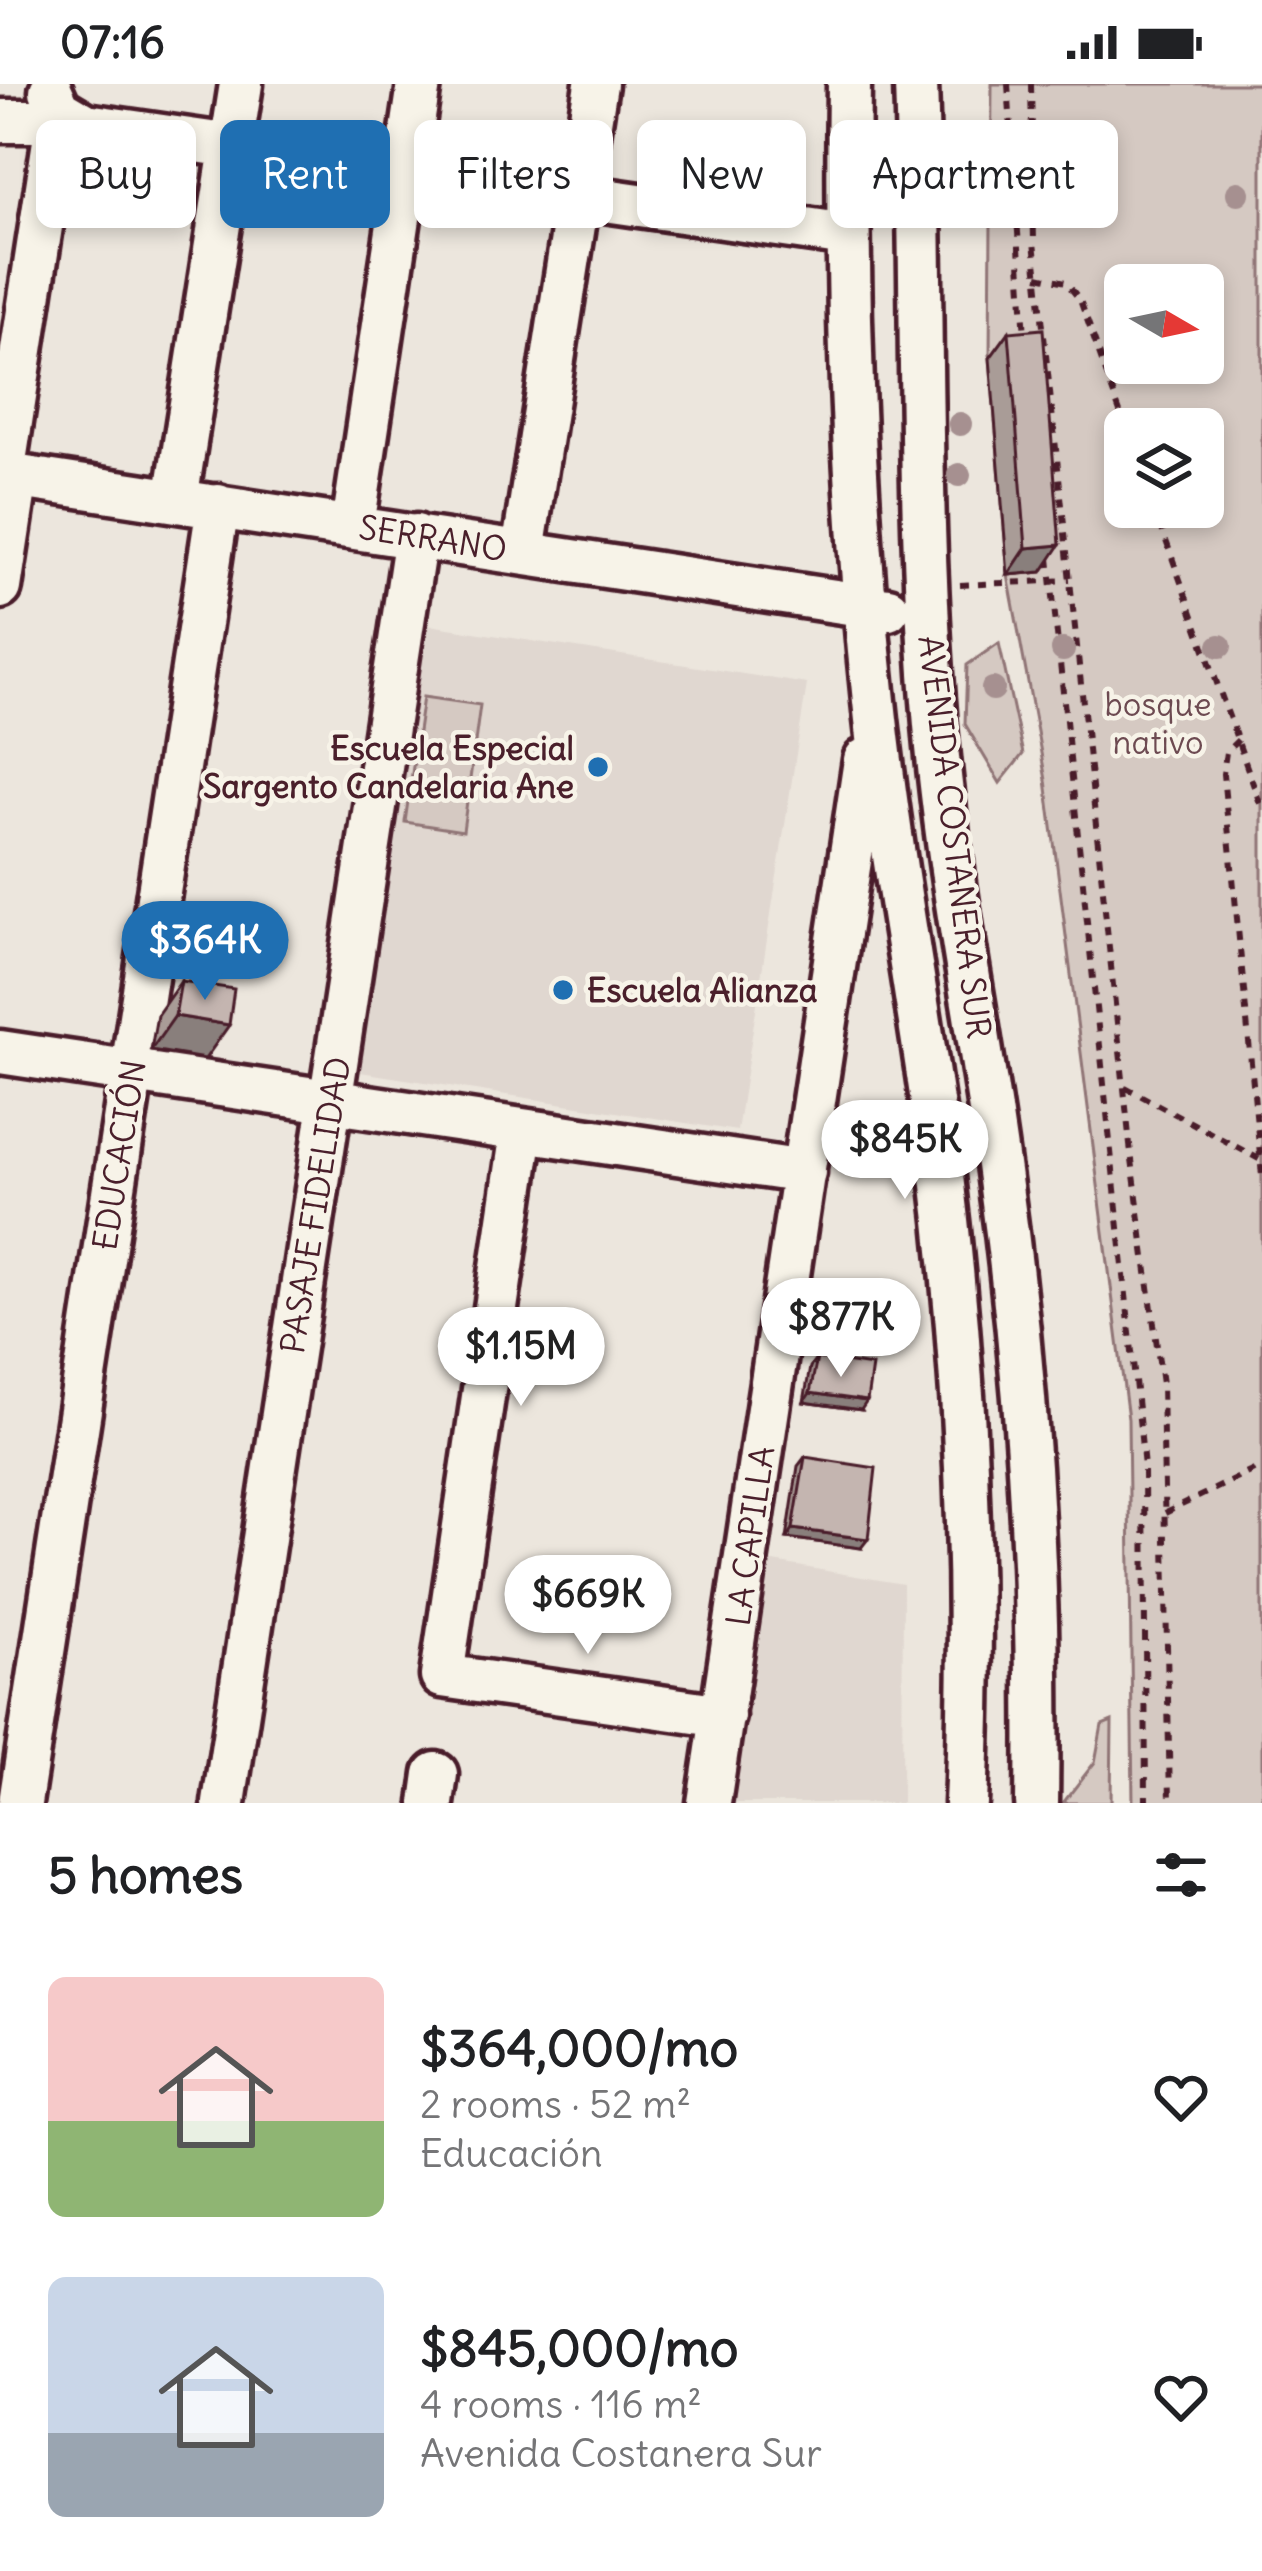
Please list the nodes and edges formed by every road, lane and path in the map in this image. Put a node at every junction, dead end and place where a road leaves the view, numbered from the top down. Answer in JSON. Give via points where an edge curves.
{"nodes":[{"id":1,"x":241,"y":84,"type":"edge"},
{"id":2,"x":419,"y":84,"type":"edge"},
{"id":3,"x":596,"y":84,"type":"edge"},
{"id":4,"x":848,"y":84,"type":"edge"},
{"id":5,"x":916,"y":84,"type":"edge"},
{"id":6,"x":1008,"y":84,"type":"edge"},
{"id":7,"x":1031,"y":84,"type":"edge"},
{"id":8,"x":55,"y":96,"type":"edge"},
{"id":9,"x":235,"y":120,"type":"edge"},
{"id":10,"x":590,"y":120,"type":"edge"},
{"id":11,"x":0,"y":121,"type":"edge"},
{"id":12,"x":220,"y":144,"type":"edge"},
{"id":13,"x":390,"y":170,"type":"edge"},
{"id":14,"x":406,"y":172,"type":"junction"},
{"id":15,"x":414,"y":173,"type":"edge"},
{"id":16,"x":613,"y":203,"type":"edge"},
{"id":17,"x":220,"y":217,"type":"edge"},
{"id":18,"x":573,"y":228,"type":"edge"},
{"id":19,"x":847,"y":235,"type":"junction"},
{"id":20,"x":1038,"y":276,"type":"junction"},
{"id":21,"x":1026,"y":345,"type":"edge"},
{"id":22,"x":1119,"y":408,"type":"edge"},
{"id":23,"x":7,"y":474,"type":"edge"},
{"id":24,"x":176,"y":500,"type":"junction"},
{"id":25,"x":218,"y":506,"type":"junction"},
{"id":26,"x":353,"y":526,"type":"junction"},
{"id":27,"x":1162,"y":528,"type":"edge"},
{"id":28,"x":416,"y":536,"type":"junction"},
{"id":29,"x":523,"y":552,"type":"junction"},
{"id":30,"x":1048,"y":557,"type":"edge"},
{"id":31,"x":1070,"y":580,"type":"junction"},
{"id":32,"x":1051,"y":581,"type":"junction"},
{"id":33,"x":950,"y":586,"type":"dead end"},
{"id":34,"x":0,"y":587,"type":"edge"},
{"id":35,"x":866,"y":603,"type":"junction"},
{"id":36,"x":929,"y":646,"type":"junction"},
{"id":37,"x":874,"y":700,"type":"junction"},
{"id":38,"x":1238,"y":740,"type":"junction"},
{"id":39,"x":1262,"y":808,"type":"edge"},
{"id":40,"x":0,"y":1052,"type":"edge"},
{"id":41,"x":132,"y":1072,"type":"junction"},
{"id":42,"x":1124,"y":1087,"type":"junction"},
{"id":43,"x":331,"y":1102,"type":"junction"},
{"id":44,"x":522,"y":1131,"type":"junction"},
{"id":45,"x":1259,"y":1159,"type":"edge"},
{"id":46,"x":804,"y":1172,"type":"junction"},
{"id":47,"x":1262,"y":1176,"type":"edge"},
{"id":48,"x":1262,"y":1466,"type":"edge"},
{"id":49,"x":1165,"y":1513,"type":"junction"},
{"id":50,"x":723,"y":1716,"type":"junction"},
{"id":51,"x":20,"y":1803,"type":"edge"},
{"id":52,"x":224,"y":1803,"type":"edge"},
{"id":53,"x":709,"y":1803,"type":"edge"},
{"id":54,"x":966,"y":1803,"type":"edge"},
{"id":55,"x":1037,"y":1803,"type":"edge"},
{"id":56,"x":1146,"y":1803,"type":"edge"},
{"id":57,"x":1170,"y":1803,"type":"edge"}],
"edges":[{"from":1,"to":9,"type":"street"},
{"from":2,"to":14,"type":"street"},
{"from":3,"to":10,"type":"street"},
{"from":4,"to":19,"type":"street","name":"AVENIDA COSTANERA SUR"},
{"from":5,"to":36,"type":"street","name":"AVENIDA COSTANERA SUR"},
{"from":6,"to":21,"type":"path"},
{"from":7,"to":20,"type":"path"},
{"from":8,"to":11,"type":"street","via":[[38,122]]},
{"from":8,"to":12,"type":"street","via":[[86,125]]},
{"from":8,"to":23,"type":"street"},
{"from":13,"to":14,"type":"street"},
{"from":14,"to":15,"type":"street"},
{"from":14,"to":26,"type":"street"},
{"from":16,"to":19,"type":"street"},
{"from":17,"to":24,"type":"street"},
{"from":18,"to":29,"type":"street"},
{"from":19,"to":35,"type":"street","name":"AVENIDA COSTANERA SUR"},
{"from":20,"to":22,"type":"path","via":[[1066,282],[1080,300]]},
{"from":20,"to":31,"type":"path"},
{"from":23,"to":24,"type":"street","name":"SERRANO"},
{"from":23,"to":34,"type":"street"},
{"from":24,"to":25,"type":"street","name":"SERRANO"},
{"from":25,"to":26,"type":"street","name":"SERRANO"},
{"from":25,"to":41,"type":"street","name":"EDUCACIÓN"},
{"from":26,"to":28,"type":"street","name":"SERRANO"},
{"from":27,"to":38,"type":"path"},
{"from":28,"to":29,"type":"street","name":"SERRANO"},
{"from":28,"to":43,"type":"street","name":"PASAJE FIDELIDAD"},
{"from":29,"to":35,"type":"street","name":"SERRANO"},
{"from":30,"to":32,"type":"path"},
{"from":31,"to":32,"type":"path"},
{"from":31,"to":42,"type":"path"},
{"from":32,"to":33,"type":"path"},
{"from":32,"to":56,"type":"path","via":[[1144,1466]]},
{"from":35,"to":36,"type":"street","via":[[898,613]]},
{"from":35,"to":37,"type":"street","name":"AVENIDA COSTANERA SUR"},
{"from":36,"to":55,"type":"street","name":"AVENIDA COSTANERA SUR","via":[[1019,1332]]},
{"from":37,"to":46,"type":"street","name":"LA CAPILLA"},
{"from":37,"to":54,"type":"street","name":"AVENIDA COSTANERA SUR","via":[[950,1258],[968,1551]]},
{"from":38,"to":39,"type":"path"},
{"from":38,"to":45,"type":"path","via":[[1226,752],[1223,774]]},
{"from":40,"to":41,"type":"street"},
{"from":41,"to":43,"type":"street"},
{"from":41,"to":51,"type":"street","name":"EDUCACIÓN"},
{"from":42,"to":45,"type":"path"},
{"from":42,"to":49,"type":"path","via":[[1162,1384]]},
{"from":43,"to":44,"type":"street"},
{"from":43,"to":52,"type":"street","name":"PASAJE FIDELIDAD"},
{"from":44,"to":46,"type":"street"},
{"from":44,"to":50,"type":"street","via":[[442,1676]]},
{"from":45,"to":47,"type":"path"},
{"from":46,"to":50,"type":"street","name":"LA CAPILLA"},
{"from":48,"to":49,"type":"path"},
{"from":49,"to":57,"type":"path"},
{"from":50,"to":53,"type":"street","name":"LA CAPILLA"}]}
